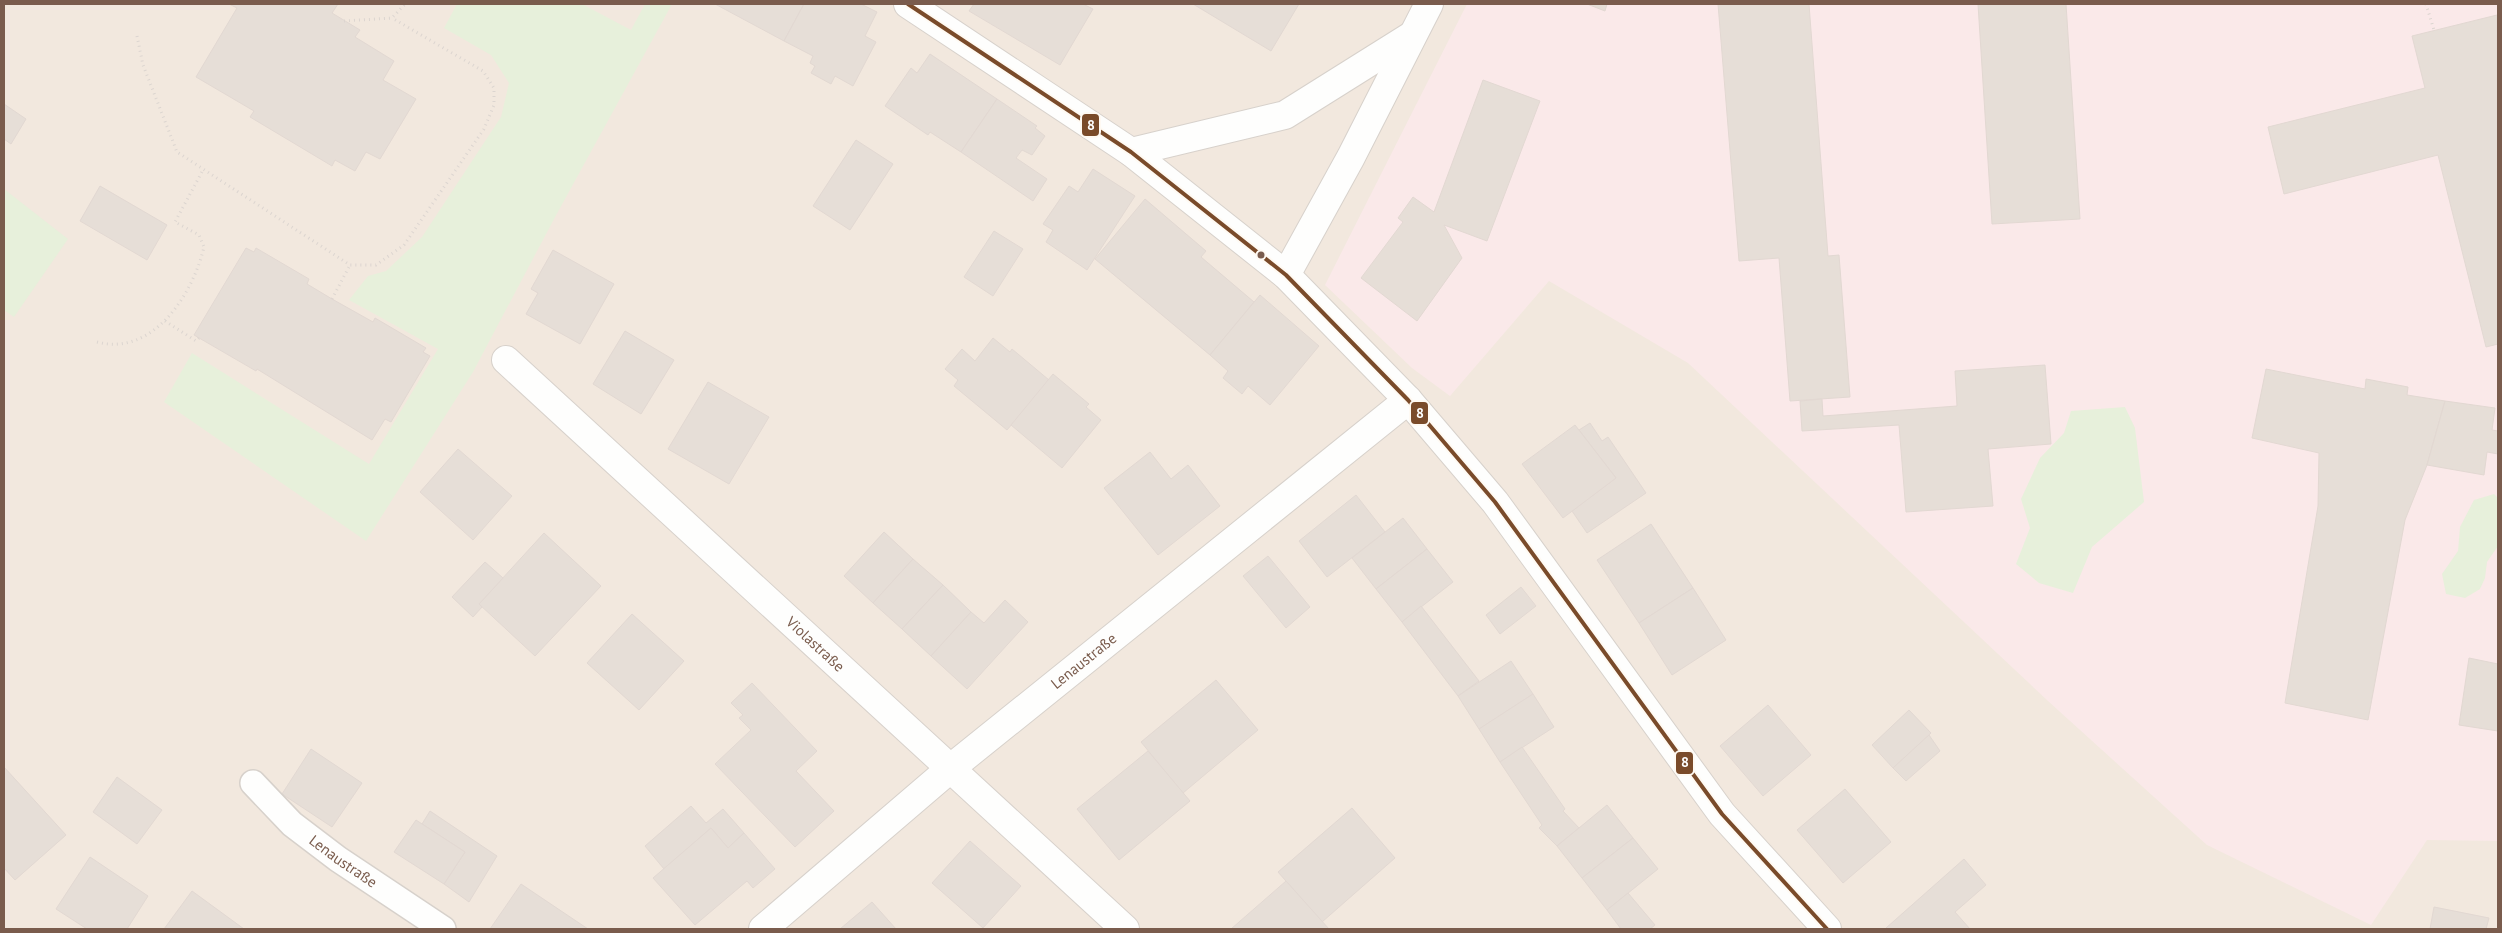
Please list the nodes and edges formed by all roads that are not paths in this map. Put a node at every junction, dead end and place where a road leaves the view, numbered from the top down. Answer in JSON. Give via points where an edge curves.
{"nodes":[{"id":1,"x":908,"y":4,"type":"edge"},
{"id":2,"x":1429,"y":4,"type":"edge"},
{"id":3,"x":1411,"y":36,"type":"junction"},
{"id":4,"x":1131,"y":152,"type":"junction"},
{"id":5,"x":1286,"y":275,"type":"junction"},
{"id":6,"x":506,"y":360,"type":"dead end"},
{"id":7,"x":1408,"y":400,"type":"junction"},
{"id":8,"x":952,"y":768,"type":"junction"},
{"id":9,"x":253,"y":783,"type":"dead end"},
{"id":10,"x":443,"y":929,"type":"edge"},
{"id":11,"x":764,"y":929,"type":"edge"},
{"id":12,"x":1125,"y":929,"type":"edge"},
{"id":13,"x":1828,"y":929,"type":"edge"}],
"edges":[{"from":1,"to":4,"type":"street"},
{"from":2,"to":3,"type":"street"},
{"from":3,"to":4,"type":"street","via":[[1285,115]]},
{"from":3,"to":5,"type":"street","via":[[1351,157]]},
{"from":4,"to":5,"type":"street"},
{"from":5,"to":7,"type":"street"},
{"from":6,"to":8,"type":"street","name":"Violastraße"},
{"from":7,"to":8,"type":"street","name":"Lenaustraße"},
{"from":7,"to":13,"type":"street","via":[[1495,502],[1722,814]]},
{"from":8,"to":11,"type":"street","name":"Lenaustraße"},
{"from":8,"to":12,"type":"street","name":"Violastraße"},
{"from":9,"to":10,"type":"lane","name":"Lenaustraße","via":[[292,824]]}]}
